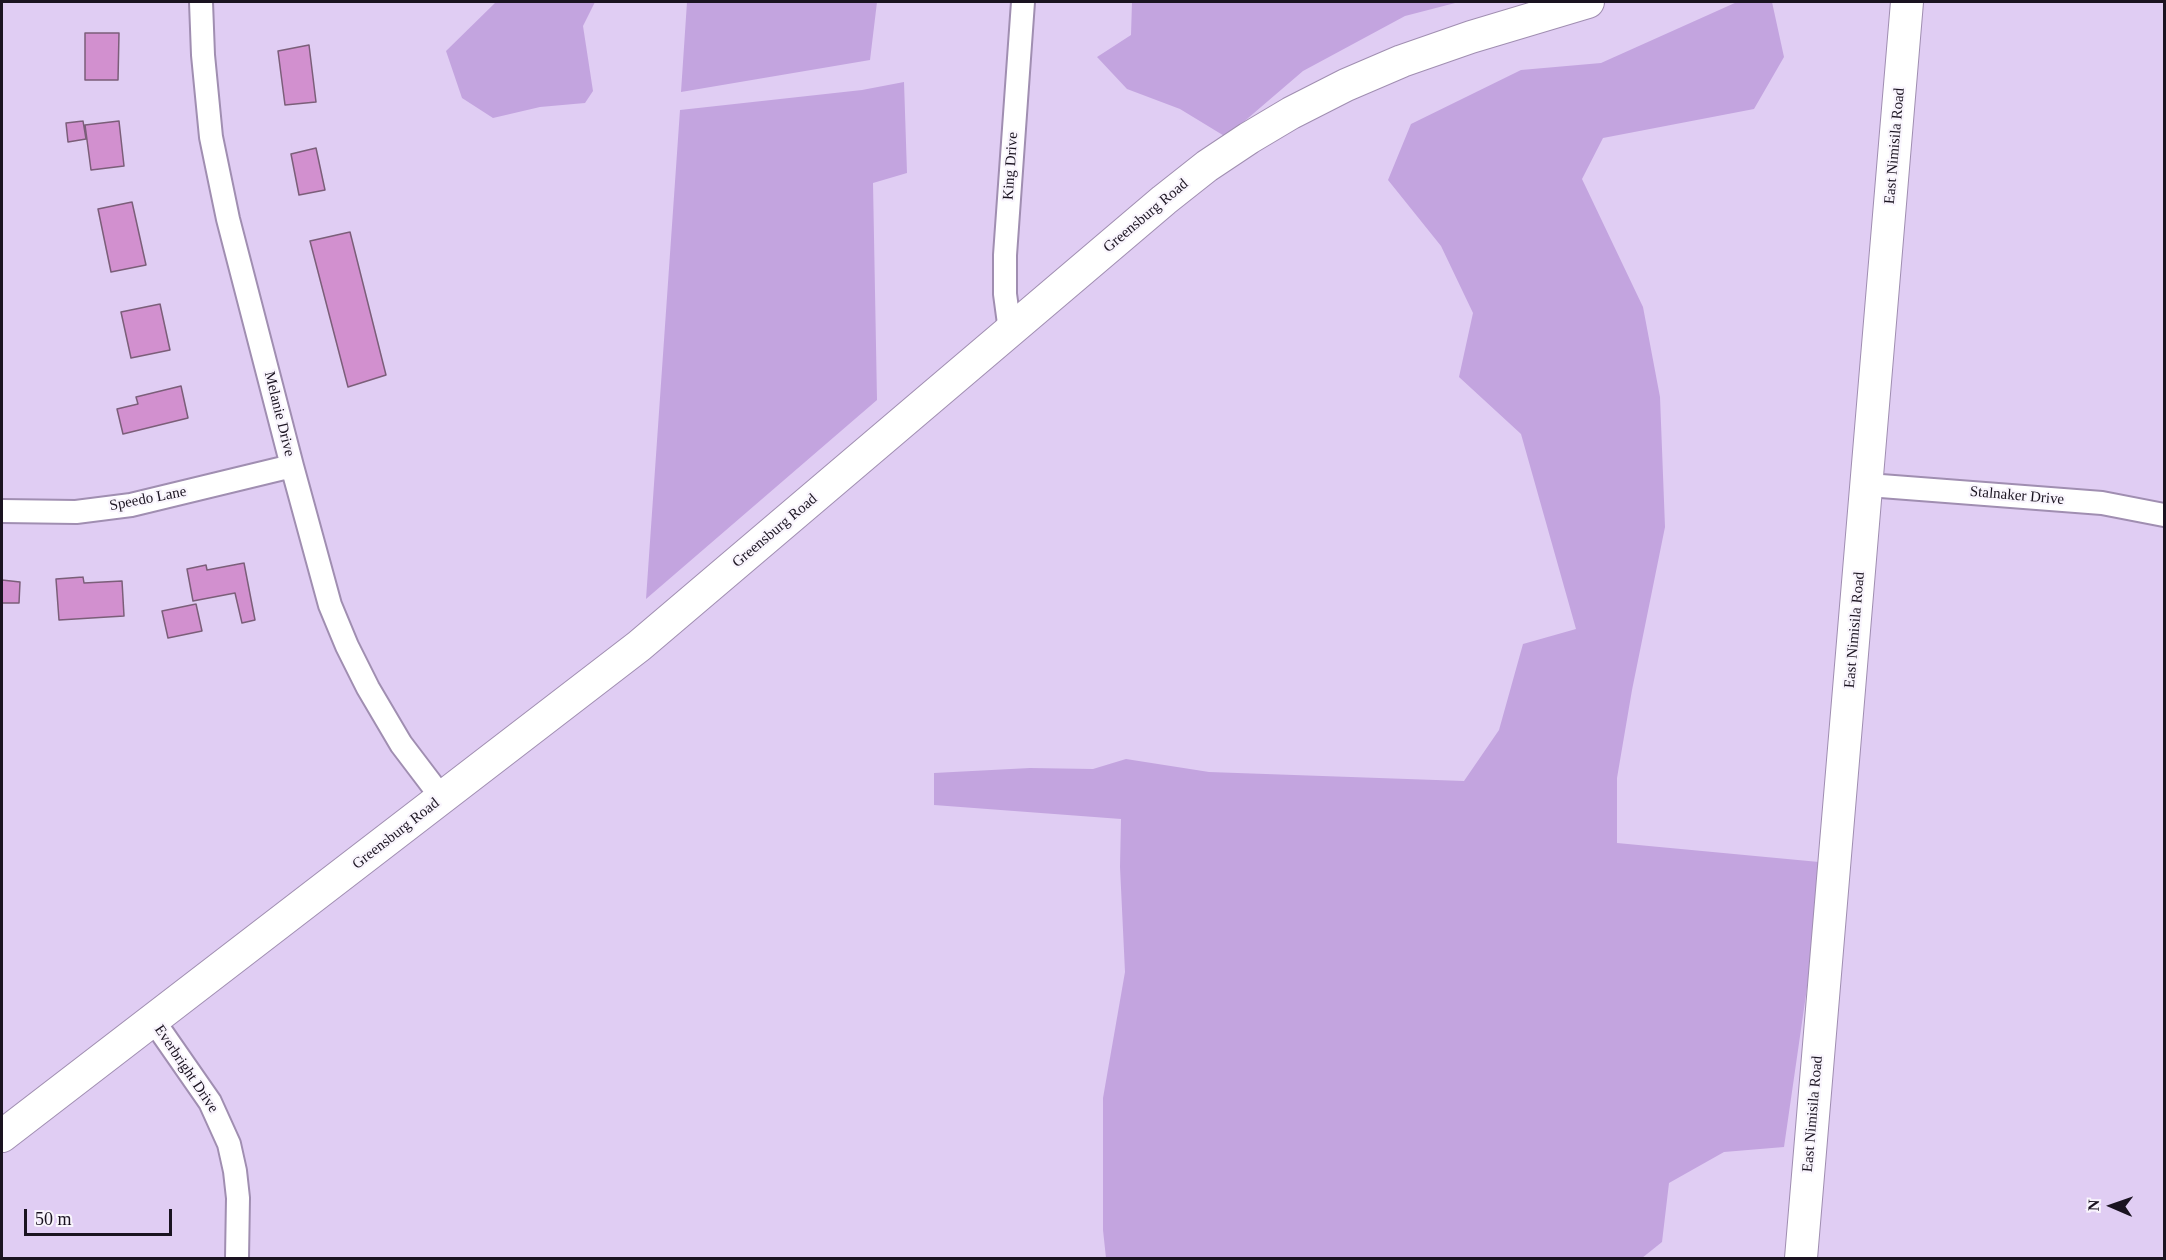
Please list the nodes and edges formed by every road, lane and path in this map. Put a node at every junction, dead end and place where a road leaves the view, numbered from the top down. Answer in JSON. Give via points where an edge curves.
{"nodes":[{"id":1,"x":201,"y":2,"type":"edge"},
{"id":2,"x":1023,"y":2,"type":"edge"},
{"id":3,"x":1588,"y":2,"type":"edge"},
{"id":4,"x":1907,"y":2,"type":"edge"},
{"id":5,"x":1010,"y":331,"type":"junction"},
{"id":6,"x":292,"y":466,"type":"junction"},
{"id":7,"x":1868,"y":485,"type":"junction"},
{"id":8,"x":2,"y":511,"type":"edge"},
{"id":9,"x":2164,"y":514,"type":"edge"},
{"id":10,"x":442,"y":798,"type":"junction"},
{"id":11,"x":153,"y":1020,"type":"junction"},
{"id":12,"x":2,"y":1136,"type":"edge"},
{"id":13,"x":237,"y":1258,"type":"edge"},
{"id":14,"x":1801,"y":1258,"type":"edge"}],
"edges":[{"from":1,"to":6,"type":"street","name":"Melanie Drive","via":[[211,137],[228,219]]},
{"from":2,"to":5,"type":"street","name":"King Drive","via":[[1005,255]]},
{"from":3,"to":5,"type":"main road","name":"Greensburg Road","via":[[1402,61],[1291,113],[1198,173]]},
{"from":4,"to":7,"type":"main road","name":"East Nimisila Road"},
{"from":5,"to":10,"type":"main road","name":"Greensburg Road","via":[[639,646]]},
{"from":6,"to":8,"type":"street","name":"Speedo Lane","via":[[131,505],[76,512]]},
{"from":6,"to":10,"type":"street","name":"Melanie Drive","via":[[330,605],[347,646],[401,744]]},
{"from":7,"to":9,"type":"street","name":"Stalnaker Drive","via":[[2102,503]]},
{"from":7,"to":14,"type":"main road","name":"East Nimisila Road"},
{"from":10,"to":11,"type":"main road","name":"Greensburg Road"},
{"from":11,"to":12,"type":"main road","name":"Greensburg Road"},
{"from":11,"to":13,"type":"street","name":"Everbright Drive","via":[[210,1102],[229,1144],[238,1198]]}]}
